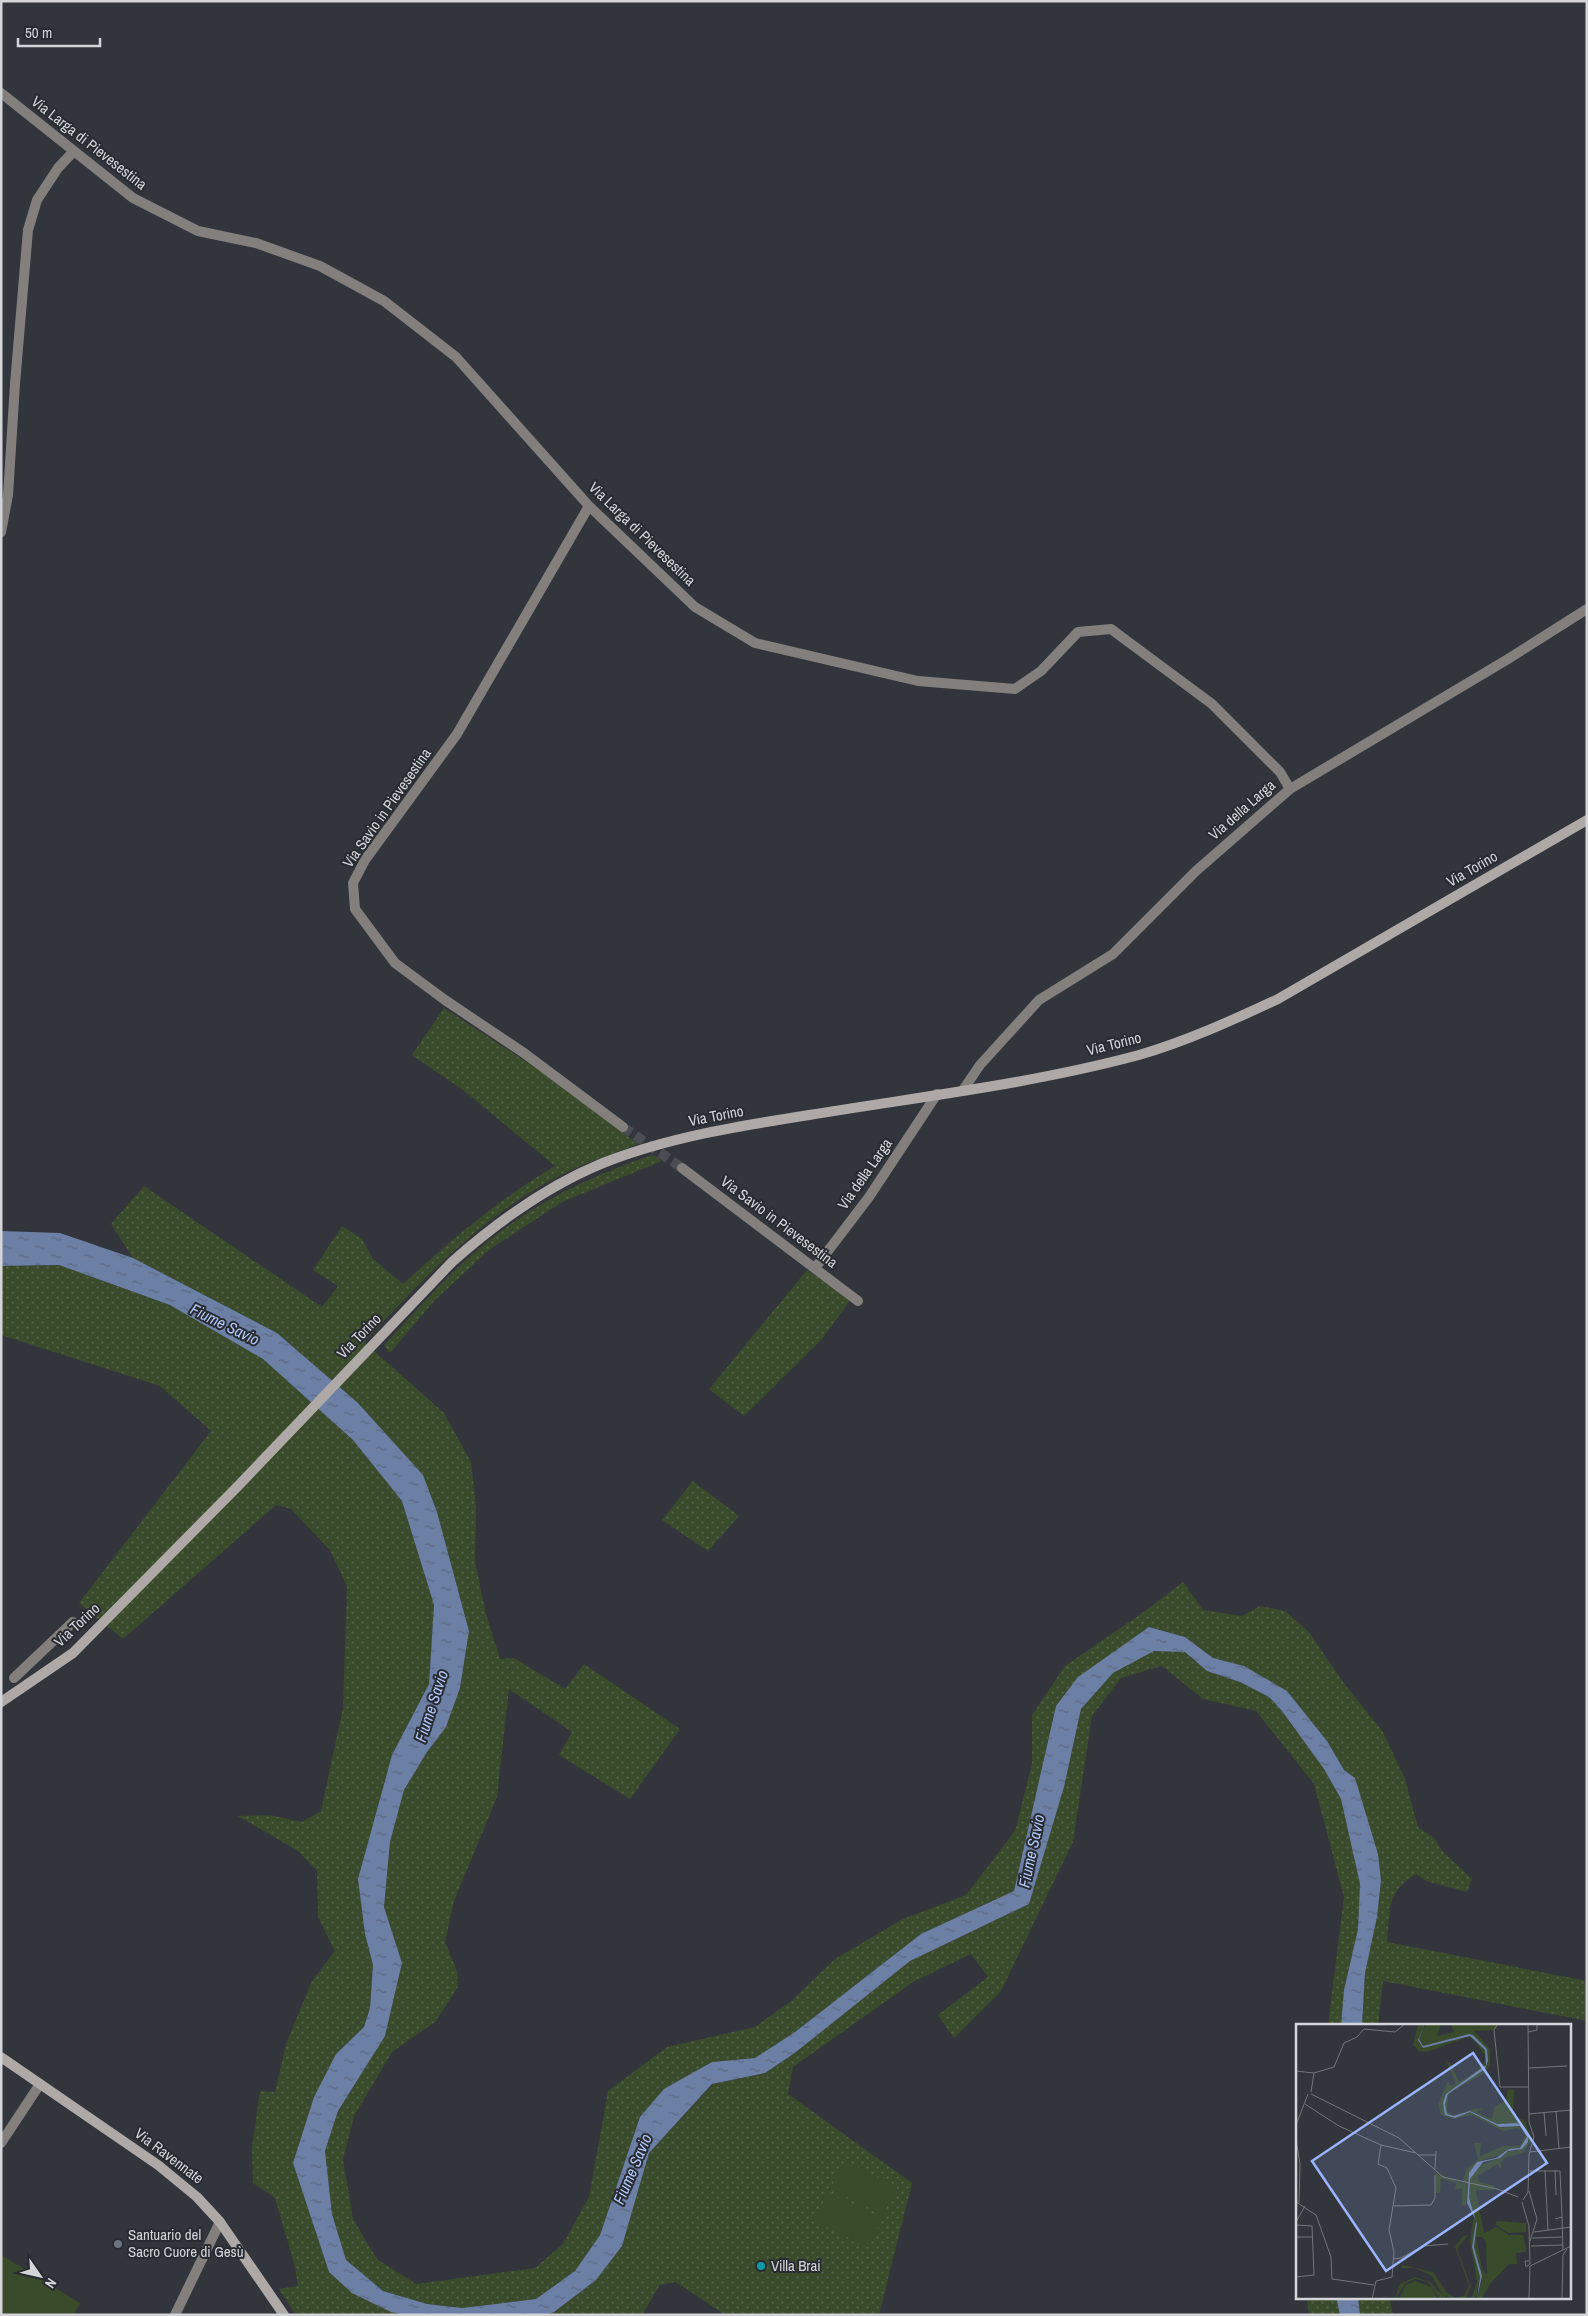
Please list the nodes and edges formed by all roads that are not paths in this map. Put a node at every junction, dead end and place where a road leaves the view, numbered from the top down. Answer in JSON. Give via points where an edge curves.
{"nodes":[{"id":1,"x":3,"y":95,"type":"edge"},
{"id":2,"x":74,"y":151,"type":"junction"},
{"id":3,"x":589,"y":506,"type":"junction"},
{"id":4,"x":1,"y":532,"type":"edge"},
{"id":5,"x":1587,"y":609,"type":"edge"},
{"id":6,"x":1290,"y":789,"type":"junction"},
{"id":7,"x":1587,"y":820,"type":"edge"},
{"id":8,"x":963,"y":1090,"type":"junction"},
{"id":9,"x":936,"y":1094,"type":"junction"},
{"id":10,"x":623,"y":1127,"type":"tunnel mouth"},
{"id":11,"x":682,"y":1168,"type":"tunnel mouth"},
{"id":12,"x":815,"y":1268,"type":"junction"},
{"id":13,"x":858,"y":1300,"type":"dead end"},
{"id":14,"x":73,"y":1622,"type":"dead end"},
{"id":15,"x":44,"y":1652,"type":"junction"},
{"id":16,"x":39,"y":1676,"type":"junction"},
{"id":17,"x":14,"y":1678,"type":"dead end"},
{"id":18,"x":1,"y":1702,"type":"edge"},
{"id":19,"x":1,"y":2057,"type":"edge"},
{"id":20,"x":40,"y":2084,"type":"junction"},
{"id":21,"x":1,"y":2143,"type":"edge"},
{"id":22,"x":220,"y":2222,"type":"junction"},
{"id":23,"x":175,"y":2315,"type":"edge"},
{"id":24,"x":284,"y":2315,"type":"edge"}],
"edges":[{"from":1,"to":2,"type":"street","name":"Via Larga di Pievesestina"},
{"from":2,"to":3,"type":"street","name":"Via Larga di Pievesestina","via":[[133,198],[198,231],[256,243],[310,263],[384,301],[456,357]]},
{"from":2,"to":4,"type":"street","via":[[58,168],[37,200],[28,230],[8,495]]},
{"from":3,"to":6,"type":"street","name":"Via Larga di Pievesestina","via":[[695,607],[755,643],[918,681],[1015,689],[1041,670],[1078,632],[1111,629],[1212,704],[1280,772]]},
{"from":3,"to":10,"type":"street","name":"Via Savio in Pievesestina","via":[[457,734],[364,860],[353,883],[355,909],[395,963]]},
{"from":5,"to":6,"type":"street","name":"Via della Larga"},
{"from":6,"to":8,"type":"street","name":"Via della Larga","via":[[1196,871],[1113,954],[1039,1000],[980,1065]]},
{"from":7,"to":8,"type":"main road","name":"Via Torino","via":[[1318,976],[1237,1018],[1139,1054]]},
{"from":8,"to":9,"type":"main road","name":"Via Torino"},
{"from":9,"to":12,"type":"street","name":"Via della Larga","via":[[869,1197]]},
{"from":9,"to":16,"type":"main road","name":"Via Torino","via":[[720,1130],[658,1144],[602,1164],[514,1212],[482,1236],[422,1292],[239,1485],[72,1653]]},
{"from":11,"to":12,"type":"street","name":"Via Savio in Pievesestina"},
{"from":12,"to":13,"type":"street","name":"Via Savio in Pievesestina"},
{"from":14,"to":15,"type":"street"},
{"from":15,"to":16,"type":"street"},
{"from":15,"to":17,"type":"street"},
{"from":16,"to":18,"type":"main road","name":"Via Torino"},
{"from":19,"to":20,"type":"main road","name":"Via Ravennate"},
{"from":20,"to":21,"type":"street"},
{"from":20,"to":22,"type":"main road","name":"Via Ravennate","via":[[158,2165],[197,2197]]},
{"from":22,"to":23,"type":"street"},
{"from":22,"to":24,"type":"main road","name":"Via Ravennate"}]}
